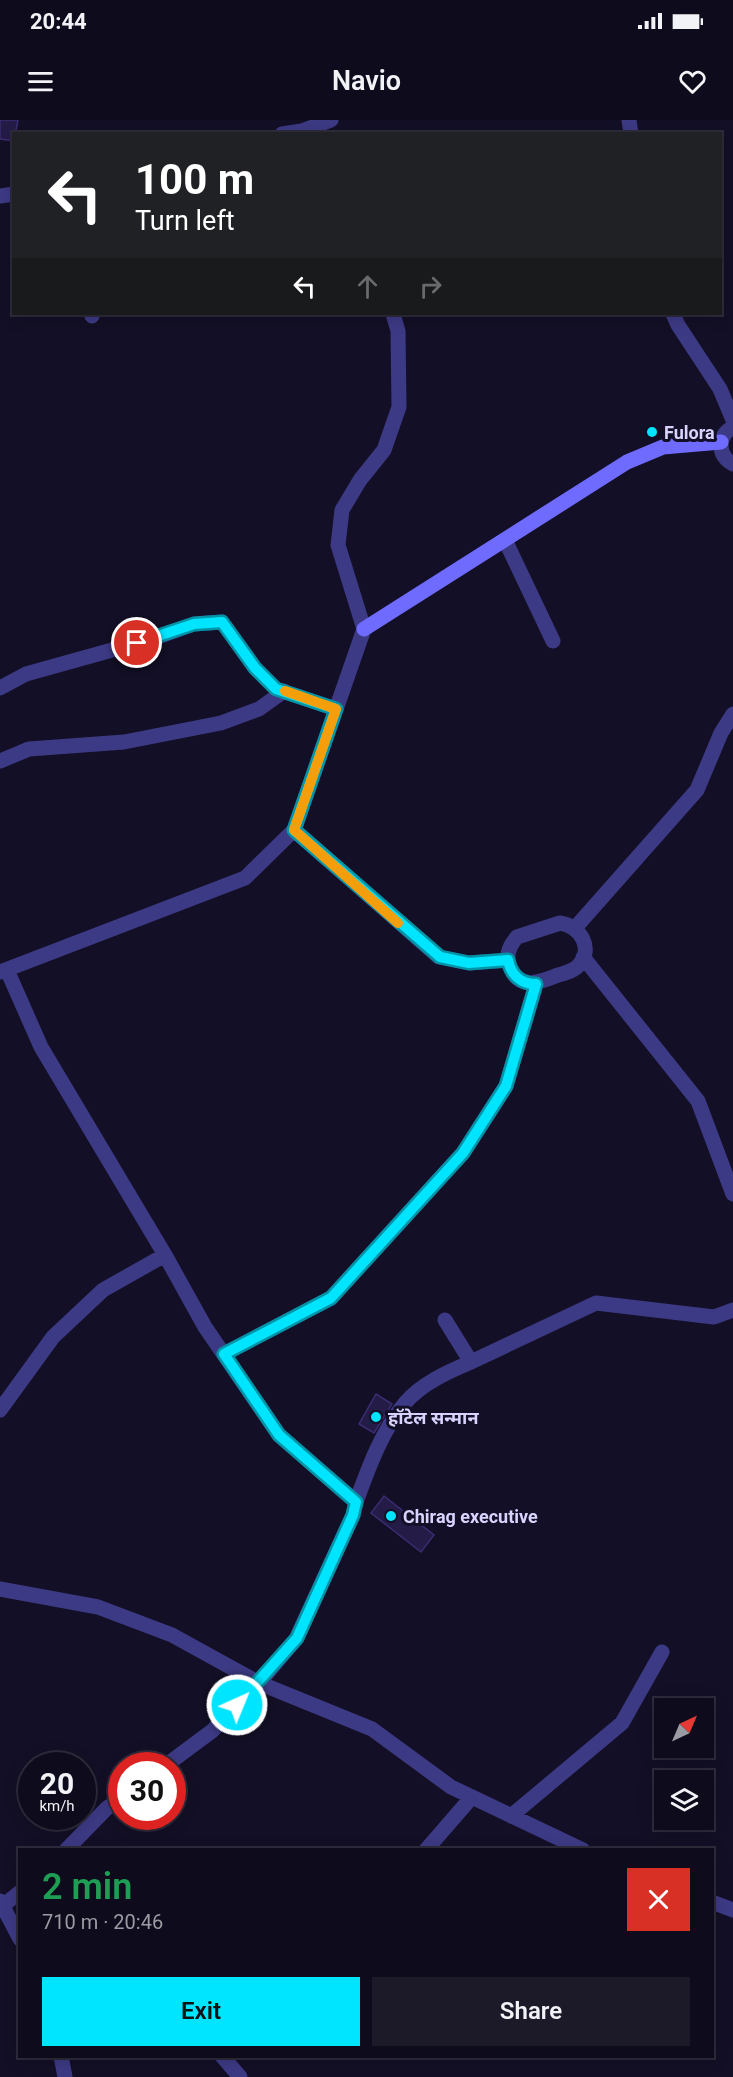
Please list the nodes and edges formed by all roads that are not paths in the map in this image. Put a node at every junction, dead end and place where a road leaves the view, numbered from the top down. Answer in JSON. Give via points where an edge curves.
{"nodes":[{"id":1,"x":331,"y":120,"type":"edge"},
{"id":2,"x":302,"y":132,"type":"edge"},
{"id":3,"x":393,"y":315,"type":"edge"},
{"id":4,"x":673,"y":315,"type":"edge"},
{"id":5,"x":733,"y":420,"type":"edge"},
{"id":6,"x":733,"y":427,"type":"edge"},
{"id":7,"x":721,"y":442,"type":"junction"},
{"id":8,"x":733,"y":464,"type":"edge"},
{"id":9,"x":505,"y":540,"type":"junction"},
{"id":10,"x":364,"y":629,"type":"junction"},
{"id":11,"x":553,"y":641,"type":"dead end"},
{"id":12,"x":0,"y":688,"type":"edge"},
{"id":13,"x":284,"y":691,"type":"junction"},
{"id":14,"x":336,"y":709,"type":"junction"},
{"id":15,"x":733,"y":714,"type":"edge"},
{"id":16,"x":0,"y":760,"type":"edge"},
{"id":17,"x":294,"y":830,"type":"junction"},
{"id":18,"x":575,"y":928,"type":"junction"},
{"id":19,"x":584,"y":957,"type":"junction"},
{"id":20,"x":508,"y":960,"type":"junction"},
{"id":21,"x":2,"y":971,"type":"edge"},
{"id":22,"x":536,"y":984,"type":"junction"},
{"id":23,"x":733,"y":1194,"type":"edge"},
{"id":24,"x":165,"y":1255,"type":"junction"},
{"id":25,"x":733,"y":1310,"type":"edge"},
{"id":26,"x":445,"y":1320,"type":"dead end"},
{"id":27,"x":224,"y":1354,"type":"junction"},
{"id":28,"x":471,"y":1362,"type":"junction"},
{"id":29,"x":0,"y":1410,"type":"edge"},
{"id":30,"x":356,"y":1502,"type":"junction"},
{"id":31,"x":0,"y":1589,"type":"edge"},
{"id":32,"x":662,"y":1652,"type":"dead end"},
{"id":33,"x":259,"y":1683,"type":"junction"},
{"id":34,"x":184,"y":1752,"type":"edge"},
{"id":35,"x":471,"y":1798,"type":"junction"},
{"id":36,"x":108,"y":1807,"type":"edge"},
{"id":37,"x":511,"y":1816,"type":"junction"},
{"id":38,"x":68,"y":1848,"type":"edge"},
{"id":39,"x":428,"y":1848,"type":"edge"},
{"id":40,"x":579,"y":1848,"type":"edge"},
{"id":41,"x":18,"y":1893,"type":"edge"},
{"id":42,"x":714,"y":1903,"type":"edge"},
{"id":43,"x":1,"y":1905,"type":"edge"},
{"id":44,"x":733,"y":1910,"type":"edge"},
{"id":45,"x":18,"y":1935,"type":"edge"},
{"id":46,"x":61,"y":2058,"type":"edge"},
{"id":47,"x":224,"y":2058,"type":"edge"},
{"id":48,"x":65,"y":2077,"type":"edge"},
{"id":49,"x":240,"y":2077,"type":"edge"}],
"edges":[{"from":1,"to":2,"type":"street"},
{"from":3,"to":10,"type":"street","via":[[398,331],[399,407],[384,450],[342,510],[338,545]]},
{"from":4,"to":5,"type":"street","via":[[720,389]]},
{"from":6,"to":7,"type":"street"},
{"from":7,"to":8,"type":"street","via":[[722,453]]},
{"from":7,"to":9,"type":"street","via":[[663,447],[627,462]]},
{"from":9,"to":10,"type":"street"},
{"from":9,"to":11,"type":"street"},
{"from":10,"to":14,"type":"street"},
{"from":12,"to":13,"type":"street","via":[[26,674],[194,624],[222,622],[255,668],[276,689]]},
{"from":13,"to":14,"type":"street"},
{"from":13,"to":16,"type":"street","via":[[260,709],[221,723],[124,742],[29,749]]},
{"from":14,"to":17,"type":"street"},
{"from":15,"to":18,"type":"street","via":[[697,790]]},
{"from":17,"to":20,"type":"street","via":[[440,957],[469,963]]},
{"from":17,"to":21,"type":"street","via":[[245,878]]},
{"from":18,"to":19,"type":"street","via":[[584,941]]},
{"from":18,"to":20,"type":"street","via":[[555,923],[517,937]]},
{"from":19,"to":22,"type":"street","via":[[574,969]]},
{"from":19,"to":23,"type":"street","via":[[698,1101]]},
{"from":20,"to":22,"type":"street","via":[[517,978]]},
{"from":21,"to":24,"type":"street","via":[[41,1047]]},
{"from":22,"to":27,"type":"street","via":[[506,1086],[463,1153],[331,1298]]},
{"from":24,"to":27,"type":"street","via":[[204,1327]]},
{"from":24,"to":29,"type":"street","via":[[104,1290],[53,1337]]},
{"from":25,"to":28,"type":"street","via":[[714,1317],[596,1303]]},
{"from":26,"to":28,"type":"street"},
{"from":27,"to":30,"type":"street","via":[[279,1435]]},
{"from":28,"to":30,"type":"street","via":[[443,1374],[404,1403],[381,1442]]},
{"from":30,"to":33,"type":"street","via":[[297,1638]]},
{"from":31,"to":33,"type":"street","via":[[98,1607],[172,1635]]},
{"from":32,"to":37,"type":"street","via":[[622,1723]]},
{"from":33,"to":34,"type":"street","via":[[212,1731]]},
{"from":33,"to":35,"type":"street","via":[[372,1729]]},
{"from":35,"to":37,"type":"street"},
{"from":35,"to":39,"type":"street"},
{"from":36,"to":38,"type":"street"},
{"from":37,"to":40,"type":"street"},
{"from":41,"to":43,"type":"street"},
{"from":42,"to":44,"type":"street"},
{"from":43,"to":45,"type":"street"},
{"from":46,"to":48,"type":"street"},
{"from":47,"to":49,"type":"street"}]}
